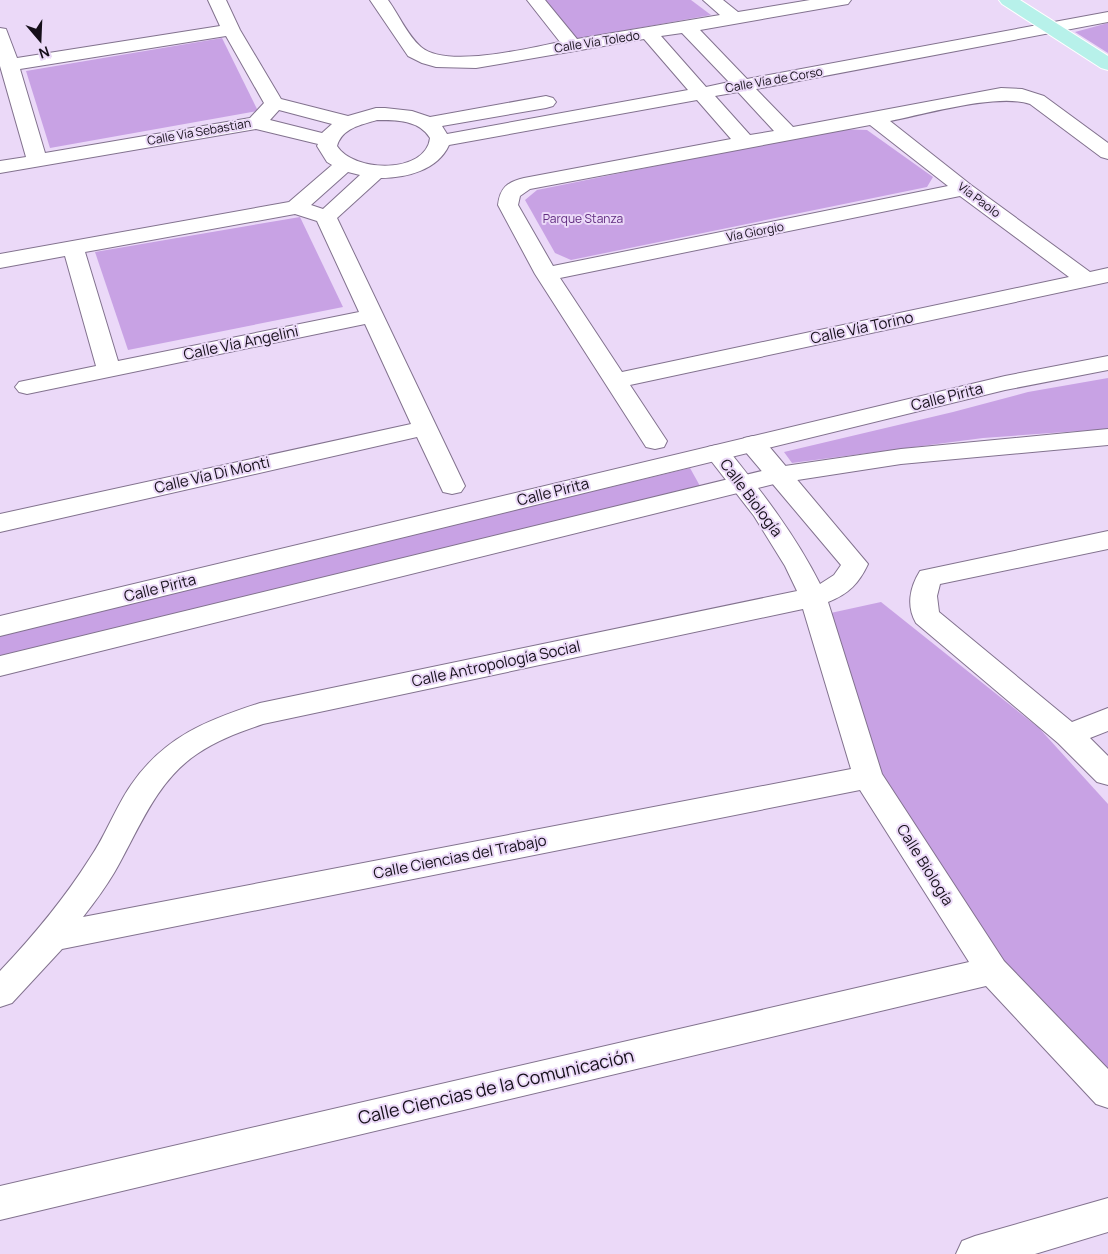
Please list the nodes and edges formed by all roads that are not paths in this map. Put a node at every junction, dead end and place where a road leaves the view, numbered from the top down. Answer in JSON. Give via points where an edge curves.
{"nodes":[{"id":1,"x":217,"y":0,"type":"edge"},
{"id":2,"x":380,"y":0,"type":"edge"},
{"id":3,"x":536,"y":0,"type":"edge"},
{"id":4,"x":712,"y":0,"type":"edge"},
{"id":5,"x":842,"y":0,"type":"edge"},
{"id":6,"x":1008,"y":0,"type":"edge"},
{"id":7,"x":1059,"y":9,"type":"dead end"},
{"id":8,"x":1031,"y":15,"type":"junction"},
{"id":9,"x":1108,"y":17,"type":"edge"},
{"id":10,"x":735,"y":19,"type":"junction"},
{"id":11,"x":687,"y":27,"type":"junction"},
{"id":12,"x":1053,"y":29,"type":"junction"},
{"id":13,"x":231,"y":30,"type":"junction"},
{"id":14,"x":0,"y":33,"type":"edge"},
{"id":15,"x":649,"y":34,"type":"junction"},
{"id":16,"x":573,"y":46,"type":"junction"},
{"id":17,"x":1108,"y":64,"type":"edge"},
{"id":18,"x":9,"y":65,"type":"junction"},
{"id":19,"x":728,"y":70,"type":"junction"},
{"id":20,"x":688,"y":77,"type":"junction"},
{"id":21,"x":668,"y":81,"type":"dead end"},
{"id":22,"x":743,"y":86,"type":"junction"},
{"id":23,"x":702,"y":93,"type":"junction"},
{"id":24,"x":560,"y":100,"type":"dead end"},
{"id":25,"x":274,"y":103,"type":"junction"},
{"id":26,"x":874,"y":118,"type":"junction"},
{"id":27,"x":256,"y":122,"type":"junction"},
{"id":28,"x":347,"y":122,"type":"junction"},
{"id":29,"x":429,"y":123,"type":"junction"},
{"id":30,"x":788,"y":134,"type":"junction"},
{"id":31,"x":327,"y":140,"type":"junction"},
{"id":32,"x":440,"y":141,"type":"junction"},
{"id":33,"x":745,"y":142,"type":"junction"},
{"id":34,"x":1108,"y":153,"type":"edge"},
{"id":35,"x":37,"y":161,"type":"junction"},
{"id":36,"x":344,"y":165,"type":"junction"},
{"id":37,"x":0,"y":167,"type":"edge"},
{"id":38,"x":375,"y":172,"type":"junction"},
{"id":39,"x":964,"y":190,"type":"junction"},
{"id":40,"x":296,"y":207,"type":"junction"},
{"id":41,"x":326,"y":217,"type":"junction"},
{"id":42,"x":73,"y":247,"type":"junction"},
{"id":43,"x":0,"y":261,"type":"edge"},
{"id":44,"x":546,"y":274,"type":"junction"},
{"id":45,"x":1097,"y":277,"type":"edge"},
{"id":46,"x":372,"y":316,"type":"junction"},
{"id":47,"x":1108,"y":363,"type":"edge"},
{"id":48,"x":109,"y":370,"type":"junction"},
{"id":49,"x":615,"y":381,"type":"junction"},
{"id":50,"x":27,"y":387,"type":"dead end"},
{"id":51,"x":425,"y":428,"type":"junction"},
{"id":52,"x":1108,"y":437,"type":"edge"},
{"id":53,"x":655,"y":441,"type":"dead end"},
{"id":54,"x":753,"y":444,"type":"junction"},
{"id":55,"x":717,"y":453,"type":"junction"},
{"id":56,"x":778,"y":475,"type":"junction"},
{"id":57,"x":744,"y":483,"type":"junction"},
{"id":58,"x":452,"y":486,"type":"dead end"},
{"id":59,"x":0,"y":523,"type":"edge"},
{"id":60,"x":1108,"y":540,"type":"edge"},
{"id":61,"x":813,"y":597,"type":"junction"},
{"id":62,"x":0,"y":626,"type":"edge"},
{"id":63,"x":0,"y":666,"type":"edge"},
{"id":64,"x":1108,"y":719,"type":"edge"},
{"id":65,"x":1068,"y":735,"type":"junction"},
{"id":66,"x":1108,"y":774,"type":"edge"},
{"id":67,"x":868,"y":777,"type":"junction"},
{"id":68,"x":52,"y":937,"type":"junction"},
{"id":69,"x":992,"y":971,"type":"junction"},
{"id":70,"x":0,"y":993,"type":"edge"},
{"id":71,"x":1108,"y":1093,"type":"edge"},
{"id":72,"x":0,"y":1203,"type":"edge"},
{"id":73,"x":1108,"y":1216,"type":"edge"},
{"id":74,"x":975,"y":1254,"type":"edge"}],
"edges":[{"from":1,"to":13,"type":"street"},
{"from":2,"to":16,"type":"street","name":"Calle Vía Toledo","via":[[414,51],[440,62],[476,62]]},
{"from":3,"to":16,"type":"street"},
{"from":4,"to":10,"type":"street"},
{"from":5,"to":10,"type":"street","name":"Calle Vía Toledo"},
{"from":6,"to":8,"type":"main road"},
{"from":7,"to":8,"type":"street","name":"Calle Vía de Corso"},
{"from":8,"to":12,"type":"main road"},
{"from":8,"to":19,"type":"street","name":"Calle Vía de Corso"},
{"from":9,"to":12,"type":"street","name":"Calle Vía de Corso"},
{"from":10,"to":11,"type":"street","name":"Calle Vía Toledo"},
{"from":11,"to":15,"type":"street","name":"Calle Vía Toledo"},
{"from":11,"to":19,"type":"street"},
{"from":12,"to":17,"type":"main road"},
{"from":12,"to":22,"type":"street","name":"Calle Vía de Corso"},
{"from":13,"to":18,"type":"street"},
{"from":13,"to":25,"type":"street"},
{"from":14,"to":18,"type":"street"},
{"from":15,"to":16,"type":"street","name":"Calle Vía Toledo"},
{"from":15,"to":20,"type":"street"},
{"from":18,"to":35,"type":"street"},
{"from":19,"to":20,"type":"street","name":"Calle Vía de Corso"},
{"from":19,"to":22,"type":"street"},
{"from":20,"to":21,"type":"street","name":"Calle Vía de Corso"},
{"from":20,"to":23,"type":"street"},
{"from":22,"to":23,"type":"street","name":"Calle Vía de Corso"},
{"from":22,"to":30,"type":"street"},
{"from":23,"to":32,"type":"street","name":"Calle Vía de Corso"},
{"from":23,"to":33,"type":"street"},
{"from":24,"to":29,"type":"street"},
{"from":25,"to":27,"type":"street","name":"Calle Vía Sebastian"},
{"from":25,"to":28,"type":"street"},
{"from":26,"to":30,"type":"street"},
{"from":26,"to":34,"type":"street","via":[[1001,94],[1022,95],[1037,100]]},
{"from":26,"to":39,"type":"street","name":"Vía Paolo"},
{"from":27,"to":31,"type":"street"},
{"from":27,"to":35,"type":"street","name":"Calle Vía Sebastian"},
{"from":28,"to":29,"type":"street","via":[[376,114],[397,114]]},
{"from":28,"to":31,"type":"street"},
{"from":29,"to":32,"type":"street","via":[[437,131]]},
{"from":30,"to":33,"type":"street"},
{"from":31,"to":36,"type":"street","via":[[327,149],[333,158]]},
{"from":32,"to":38,"type":"street","via":[[435,154],[424,162],[393,171]]},
{"from":33,"to":44,"type":"street","via":[[516,187],[510,193],[508,205]]},
{"from":35,"to":37,"type":"street","name":"Calle Vía Sebastian"},
{"from":36,"to":38,"type":"street"},
{"from":36,"to":40,"type":"street"},
{"from":38,"to":41,"type":"street"},
{"from":39,"to":44,"type":"street","name":"Vía Giorgio"},
{"from":39,"to":45,"type":"street","name":"Vía Paolo"},
{"from":40,"to":41,"type":"street"},
{"from":40,"to":42,"type":"street"},
{"from":41,"to":46,"type":"street"},
{"from":42,"to":43,"type":"street"},
{"from":42,"to":48,"type":"street"},
{"from":44,"to":49,"type":"street"},
{"from":45,"to":49,"type":"street","name":"Calle Vía Torino"},
{"from":46,"to":48,"type":"street","name":"Calle Vía Angelini"},
{"from":46,"to":51,"type":"street"},
{"from":47,"to":54,"type":"street","name":"Calle Pirita","via":[[1005,383]]},
{"from":48,"to":50,"type":"street","name":"Calle Vía Angelini"},
{"from":49,"to":53,"type":"street"},
{"from":51,"to":58,"type":"street"},
{"from":51,"to":59,"type":"street","name":"Calle Vía Di Monti"},
{"from":52,"to":56,"type":"street","via":[[895,456]]},
{"from":54,"to":55,"type":"street","name":"Calle Pirita"},
{"from":54,"to":56,"type":"street"},
{"from":55,"to":57,"type":"street","name":"Calle Biología"},
{"from":55,"to":62,"type":"street","name":"Calle Pirita"},
{"from":56,"to":57,"type":"street"},
{"from":56,"to":61,"type":"street","via":[[855,564],[849,578],[837,589]]},
{"from":57,"to":61,"type":"street","name":"Calle Biología","via":[[782,537]]},
{"from":57,"to":63,"type":"street"},
{"from":60,"to":65,"type":"street","via":[[929,577],[923,596],[926,616]]},
{"from":61,"to":67,"type":"street","name":"Calle Biología"},
{"from":61,"to":68,"type":"street","name":"Calle Antropología Social","via":[[260,714],[219,728],[185,747],[160,769],[141,794],[102,866]]},
{"from":64,"to":65,"type":"street"},
{"from":65,"to":66,"type":"street"},
{"from":67,"to":68,"type":"street","name":"Calle Ciencias del Trabajo"},
{"from":67,"to":69,"type":"street","name":"Calle Biología"},
{"from":68,"to":70,"type":"street","name":"Calle Antropología Social"},
{"from":69,"to":71,"type":"street","name":"Calle Biología"},
{"from":69,"to":72,"type":"street","name":"Calle Ciencias de la Comunicación"},
{"from":73,"to":74,"type":"street"}]}
